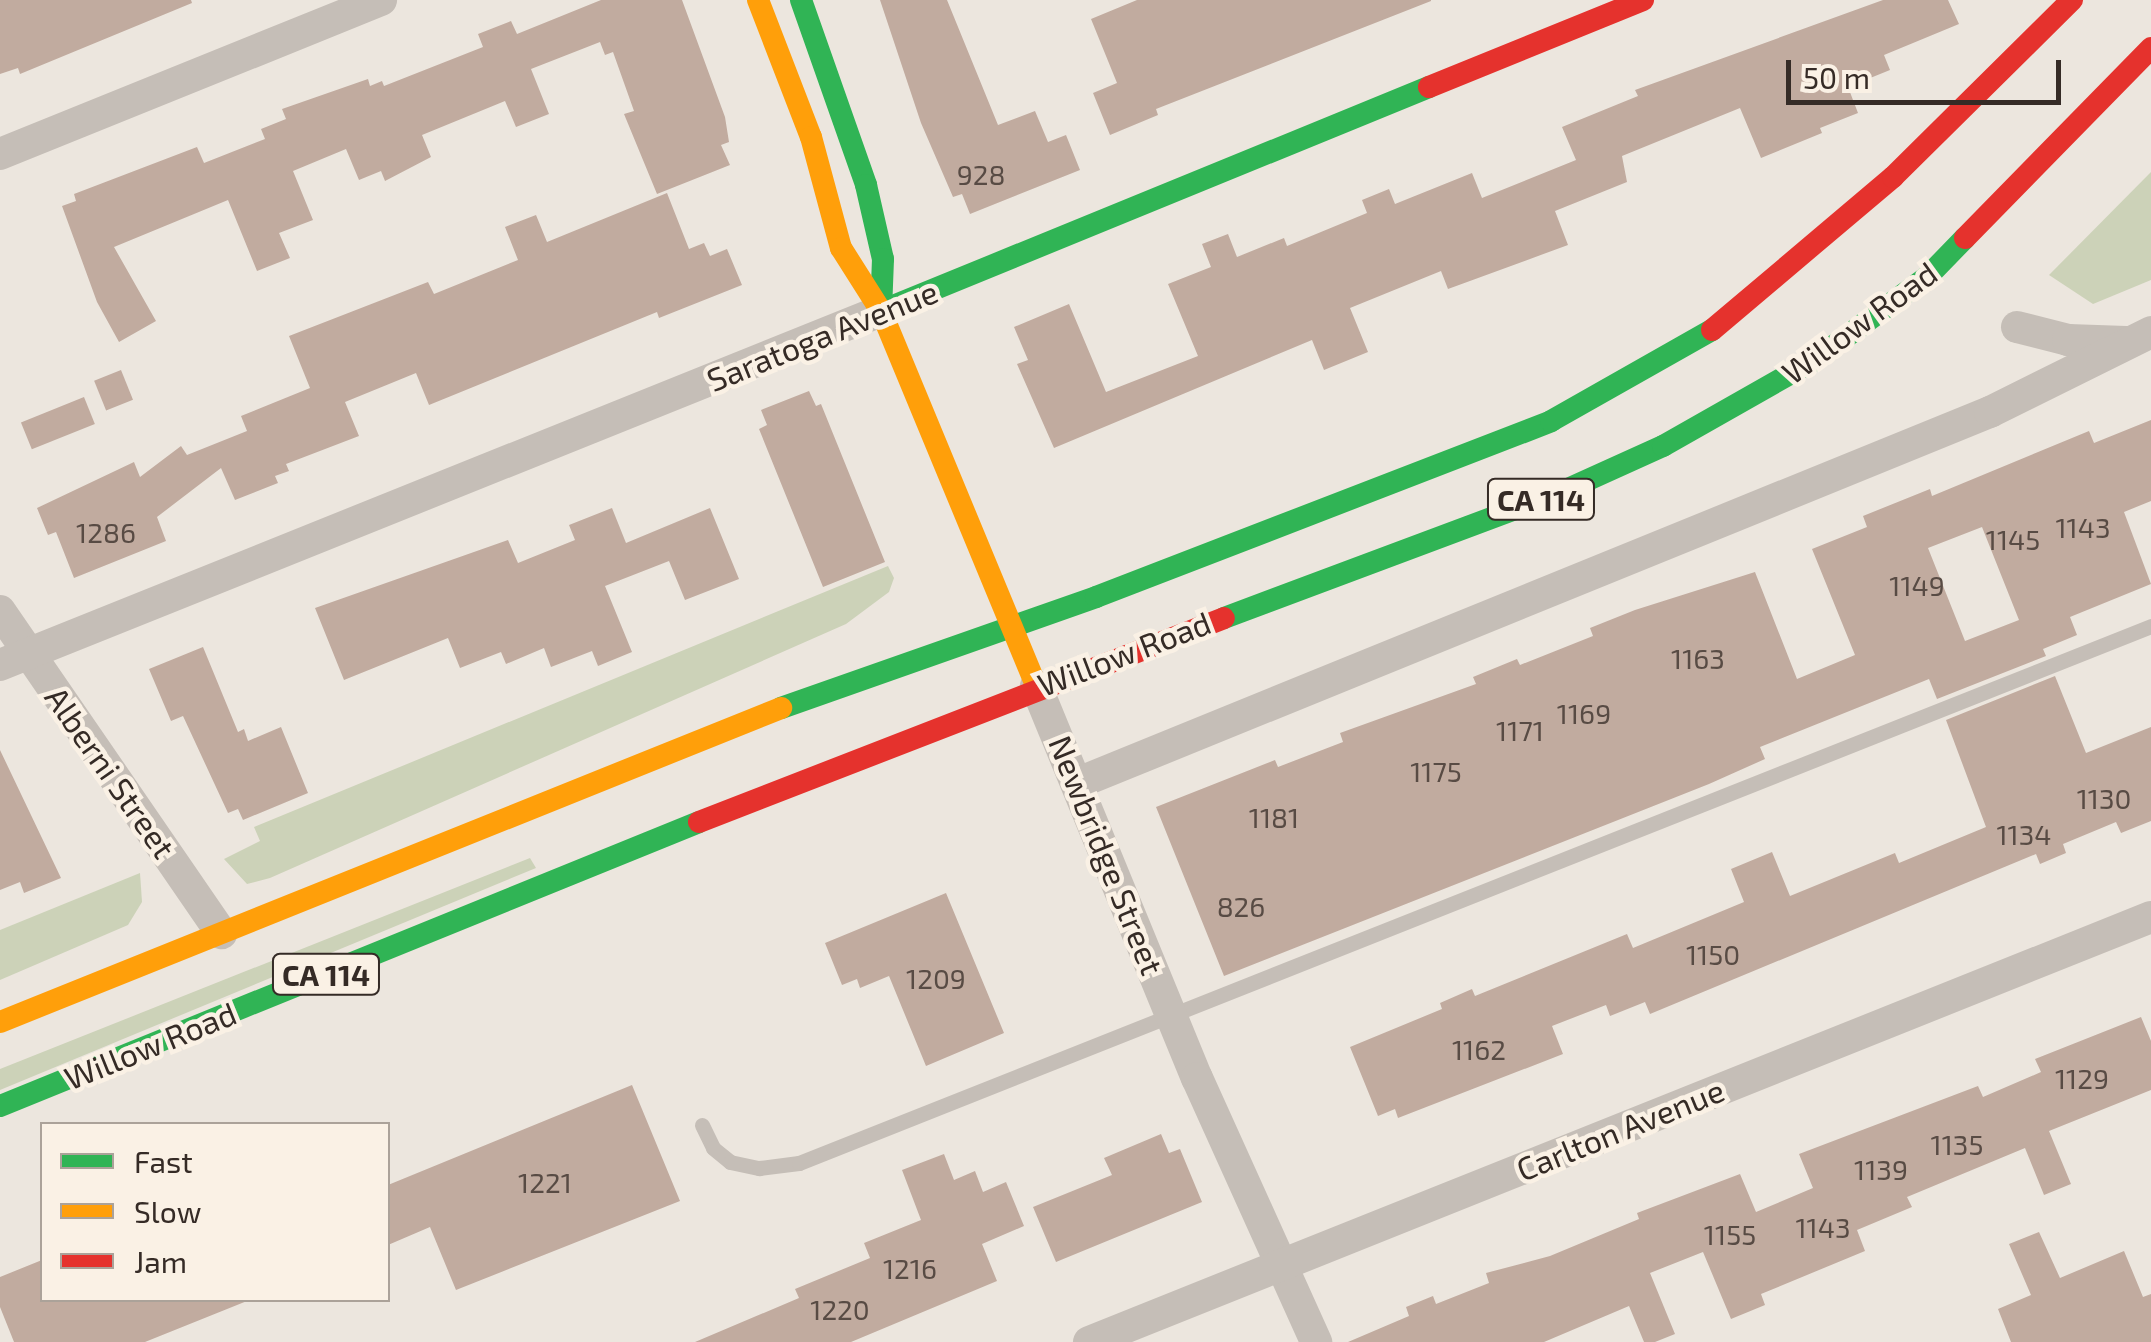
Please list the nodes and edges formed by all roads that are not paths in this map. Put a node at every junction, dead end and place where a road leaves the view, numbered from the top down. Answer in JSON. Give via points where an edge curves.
{"nodes":[{"id":1,"x":381,"y":0,"type":"edge"},
{"id":2,"x":758,"y":0,"type":"edge"},
{"id":3,"x":801,"y":0,"type":"edge"},
{"id":4,"x":1643,"y":0,"type":"edge"},
{"id":5,"x":2072,"y":0,"type":"edge"},
{"id":6,"x":2151,"y":48,"type":"edge"},
{"id":7,"x":0,"y":154,"type":"edge"},
{"id":8,"x":881,"y":310,"type":"junction"},
{"id":9,"x":2018,"y":327,"type":"dead end"},
{"id":10,"x":2138,"y":337,"type":"edge"},
{"id":11,"x":0,"y":610,"type":"edge"},
{"id":12,"x":1010,"y":625,"type":"junction"},
{"id":13,"x":2151,"y":626,"type":"edge"},
{"id":14,"x":14,"y":659,"type":"edge"},
{"id":15,"x":1036,"y":686,"type":"junction"},
{"id":16,"x":1078,"y":783,"type":"junction"},
{"id":17,"x":2151,"y":917,"type":"edge"},
{"id":18,"x":221,"y":932,"type":"junction"},
{"id":19,"x":1172,"y":1014,"type":"junction"},
{"id":20,"x":0,"y":1022,"type":"edge"},
{"id":21,"x":0,"y":1106,"type":"edge"},
{"id":22,"x":702,"y":1125,"type":"dead end"},
{"id":23,"x":1284,"y":1264,"type":"junction"},
{"id":24,"x":1089,"y":1342,"type":"edge"},
{"id":25,"x":1316,"y":1342,"type":"edge"}],
"edges":[{"from":1,"to":7,"type":"street"},
{"from":2,"to":8,"type":"main road","name":"Newbridge Street","via":[[811,137],[841,248]]},
{"from":3,"to":8,"type":"main road","name":"Newbridge Street","via":[[866,185],[883,258]]},
{"from":4,"to":8,"type":"main road","name":"Saratoga Avenue"},
{"from":5,"to":12,"type":"main road","name":"Willow Road","number":"CA 114","via":[[1841,224],[1706,335],[1624,383],[1445,463]]},
{"from":6,"to":15,"type":"main road","name":"Willow Road","number":"CA 114","via":[[1928,276],[1738,406],[1559,493]]},
{"from":8,"to":12,"type":"main road","name":"Newbridge Street"},
{"from":8,"to":14,"type":"street","name":"Saratoga Avenue"},
{"from":9,"to":10,"type":"street","via":[[2068,340]]},
{"from":10,"to":16,"type":"street","via":[[1990,412]]},
{"from":11,"to":14,"type":"street","name":"Alberni Street"},
{"from":12,"to":15,"type":"main road","name":"Newbridge Street"},
{"from":12,"to":18,"type":"main road","name":"Willow Road","number":"CA 114","via":[[801,700]]},
{"from":13,"to":19,"type":"lane"},
{"from":14,"to":18,"type":"street","name":"Alberni Street"},
{"from":15,"to":16,"type":"street","name":"Newbridge Street"},
{"from":15,"to":21,"type":"main road","name":"Willow Road","number":"CA 114"},
{"from":16,"to":19,"type":"street","name":"Newbridge Street"},
{"from":17,"to":23,"type":"street","name":"Carlton Avenue"},
{"from":18,"to":20,"type":"main road","name":"Willow Road","number":"CA 114"},
{"from":19,"to":22,"type":"lane","via":[[800,1163],[760,1168],[730,1162],[713,1148]]},
{"from":19,"to":23,"type":"street","name":"Newbridge Street"},
{"from":23,"to":24,"type":"street","name":"Carlton Avenue"},
{"from":23,"to":25,"type":"street","name":"Newbridge Street"}]}
